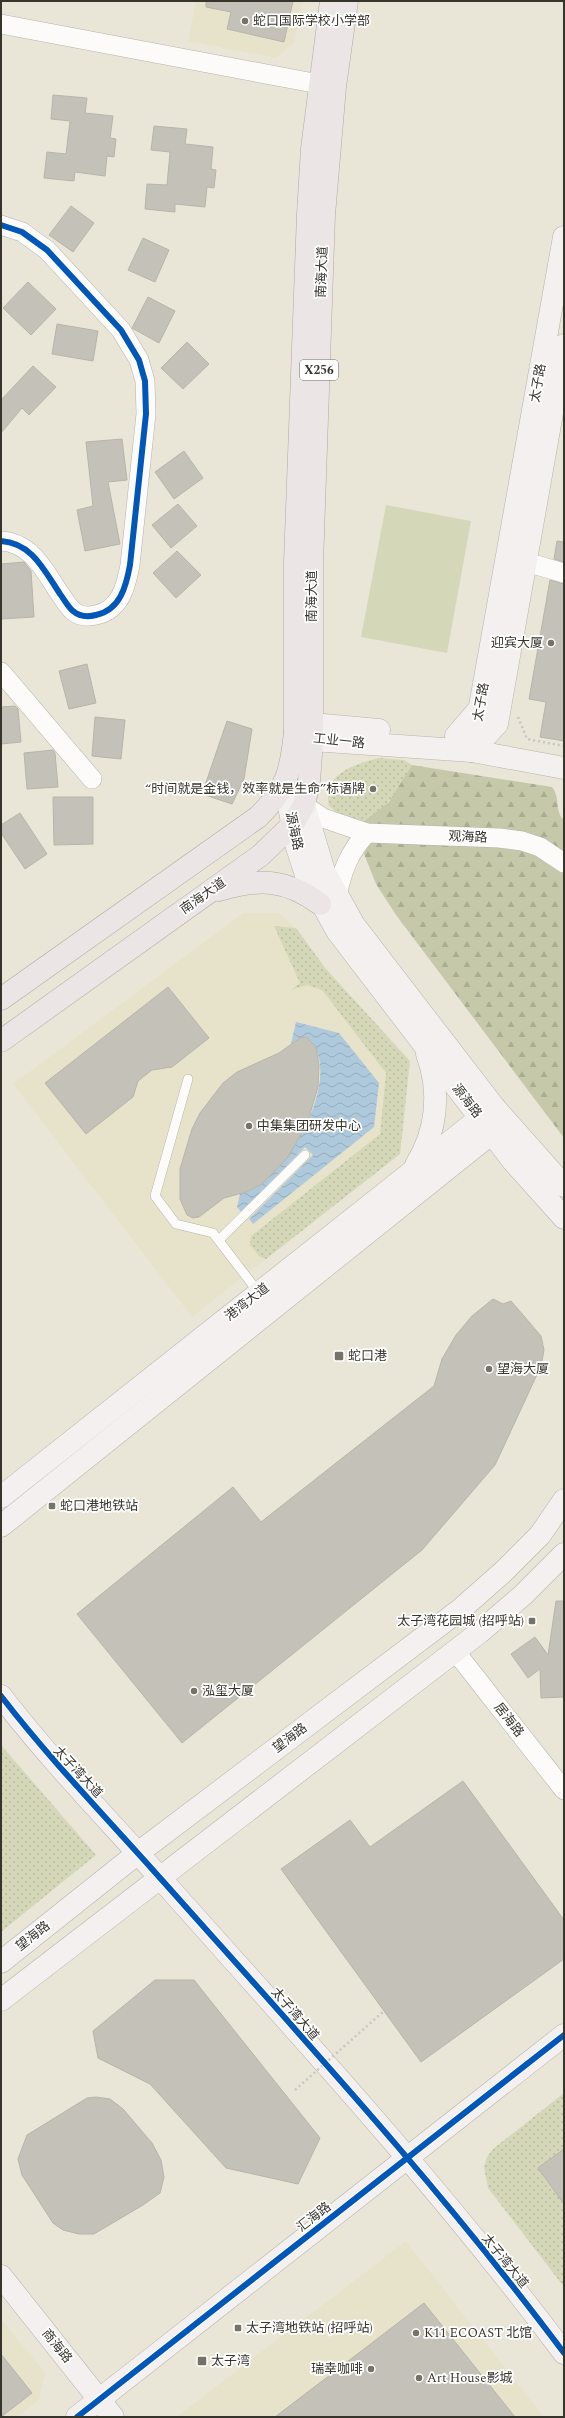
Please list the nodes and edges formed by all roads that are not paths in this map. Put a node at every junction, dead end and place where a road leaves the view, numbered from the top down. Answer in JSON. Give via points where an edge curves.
{"nodes":[{"id":1,"x":331,"y":1,"type":"edge"},
{"id":2,"x":347,"y":1,"type":"edge"},
{"id":3,"x":1,"y":24,"type":"edge"},
{"id":4,"x":319,"y":84,"type":"junction"},
{"id":5,"x":1,"y":225,"type":"edge"},
{"id":6,"x":564,"y":237,"type":"edge"},
{"id":7,"x":564,"y":345,"type":"edge"},
{"id":8,"x":1,"y":541,"type":"edge"},
{"id":9,"x":526,"y":562,"type":"junction"},
{"id":10,"x":564,"y":573,"type":"edge"},
{"id":11,"x":1,"y":672,"type":"edge"},
{"id":12,"x":480,"y":708,"type":"junction"},
{"id":13,"x":497,"y":724,"type":"junction"},
{"id":14,"x":307,"y":732,"type":"junction"},
{"id":15,"x":456,"y":736,"type":"junction"},
{"id":16,"x":472,"y":751,"type":"junction"},
{"id":17,"x":527,"y":761,"type":"junction"},
{"id":18,"x":564,"y":768,"type":"edge"},
{"id":19,"x":92,"y":779,"type":"dead end"},
{"id":20,"x":285,"y":784,"type":"junction"},
{"id":21,"x":304,"y":805,"type":"junction"},
{"id":22,"x":293,"y":824,"type":"junction"},
{"id":23,"x":367,"y":833,"type":"junction"},
{"id":24,"x":564,"y":863,"type":"edge"},
{"id":25,"x":206,"y":894,"type":"junction"},
{"id":26,"x":329,"y":900,"type":"junction"},
{"id":27,"x":1,"y":999,"type":"edge"},
{"id":28,"x":1,"y":1041,"type":"edge"},
{"id":29,"x":424,"y":1044,"type":"junction"},
{"id":30,"x":188,"y":1079,"type":"dead end"},
{"id":31,"x":489,"y":1119,"type":"junction"},
{"id":32,"x":305,"y":1155,"type":"dead end"},
{"id":33,"x":412,"y":1171,"type":"junction"},
{"id":34,"x":564,"y":1186,"type":"edge"},
{"id":35,"x":564,"y":1218,"type":"edge"},
{"id":36,"x":219,"y":1240,"type":"junction"},
{"id":37,"x":259,"y":1293,"type":"junction"},
{"id":38,"x":1,"y":1497,"type":"edge"},
{"id":39,"x":564,"y":1500,"type":"edge"},
{"id":40,"x":1,"y":1526,"type":"edge"},
{"id":41,"x":564,"y":1554,"type":"edge"},
{"id":42,"x":455,"y":1651,"type":"junction"},
{"id":43,"x":1,"y":1696,"type":"edge"},
{"id":44,"x":564,"y":1790,"type":"edge"},
{"id":45,"x":138,"y":1853,"type":"junction"},
{"id":46,"x":160,"y":1878,"type":"junction"},
{"id":47,"x":1,"y":1962,"type":"edge"},
{"id":48,"x":1,"y":2000,"type":"edge"},
{"id":49,"x":564,"y":2035,"type":"edge"},
{"id":50,"x":407,"y":2158,"type":"junction"},
{"id":51,"x":1,"y":2276,"type":"edge"},
{"id":52,"x":564,"y":2353,"type":"edge"},
{"id":53,"x":100,"y":2400,"type":"junction"},
{"id":54,"x":77,"y":2417,"type":"edge"},
{"id":55,"x":113,"y":2417,"type":"edge"}],
"edges":[{"from":1,"to":4,"type":"main road","name":"南海大道","number":"X256"},
{"from":2,"to":14,"type":"main road","name":"南海大道","number":"X256","via":[[335,87],[324,216]]},
{"from":3,"to":4,"type":"street"},
{"from":4,"to":14,"type":"main road","name":"南海大道","number":"X256","via":[[308,214],[296,516]]},
{"from":5,"to":8,"type":"street","via":[[22,232],[47,250],[121,330],[143,370],[146,403],[130,565],[124,589],[113,608],[93,616],[78,614],[68,606],[27,550],[13,542]]},
{"from":6,"to":12,"type":"main road","name":"太子路"},
{"from":7,"to":9,"type":"main road","name":"太子路"},
{"from":9,"to":10,"type":"street"},
{"from":9,"to":13,"type":"main road","name":"太子路"},
{"from":11,"to":19,"type":"street"},
{"from":12,"to":15,"type":"main road"},
{"from":12,"to":16,"type":"main road","name":"太子路"},
{"from":13,"to":16,"type":"main road","name":"太子路"},
{"from":13,"to":17,"type":"main road","via":[[506,745]]},
{"from":14,"to":15,"type":"main road","name":"工业一路"},
{"from":14,"to":16,"type":"main road","name":"工业一路"},
{"from":14,"to":20,"type":"main road","name":"南海大道","number":"X256","via":[[292,759]]},
{"from":14,"to":21,"type":"main road","name":"南海大道","number":"X256","via":[[309,782]]},
{"from":15,"to":16,"type":"main road"},
{"from":16,"to":17,"type":"main road","name":"工业一路"},
{"from":17,"to":18,"type":"main road","name":"工业一路"},
{"from":20,"to":21,"type":"main road","name":"源海路"},
{"from":20,"to":22,"type":"main road","name":"源海路"},
{"from":20,"to":27,"type":"main road","name":"南海大道","via":[[274,802],[258,817]]},
{"from":21,"to":22,"type":"main road","name":"南海大道"},
{"from":21,"to":23,"type":"street","name":"观海路","via":[[323,818]]},
{"from":21,"to":26,"type":"main road","name":"源海路"},
{"from":22,"to":25,"type":"main road","name":"南海大道","via":[[261,855]]},
{"from":22,"to":26,"type":"main road","name":"源海路","via":[[306,875]]},
{"from":23,"to":24,"type":"street","name":"观海路","via":[[522,841],[540,847]]},
{"from":23,"to":26,"type":"street","via":[[348,857]]},
{"from":25,"to":26,"type":"main road","via":[[251,883],[274,882]]},
{"from":25,"to":28,"type":"main road","name":"南海大道"},
{"from":26,"to":29,"type":"main road","name":"源海路","via":[[354,954]]},
{"from":26,"to":31,"type":"main road","name":"源海路","via":[[371,951]]},
{"from":29,"to":31,"type":"main road","name":"源海路"},
{"from":29,"to":33,"type":"main road","via":[[431,1065],[436,1106],[433,1127],[424,1152]]},
{"from":30,"to":36,"type":"lane","via":[[155,1196],[176,1224],[213,1234]]},
{"from":31,"to":33,"type":"main road","name":"港湾大道"},
{"from":31,"to":34,"type":"main road","name":"源海路"},
{"from":31,"to":35,"type":"main road","name":"源海路"},
{"from":31,"to":40,"type":"main road","name":"港湾大道"},
{"from":32,"to":36,"type":"lane"},
{"from":33,"to":37,"type":"main road","name":"港湾大道"},
{"from":36,"to":37,"type":"lane"},
{"from":37,"to":38,"type":"main road","name":"港湾大道"},
{"from":39,"to":45,"type":"main road","name":"望海路","via":[[540,1534],[503,1572],[460,1609]]},
{"from":41,"to":42,"type":"main road","via":[[523,1595]]},
{"from":42,"to":44,"type":"street","name":"居海路"},
{"from":42,"to":46,"type":"main road"},
{"from":43,"to":45,"type":"main road","name":"太子湾大道","via":[[39,1746]]},
{"from":45,"to":46,"type":"main road","name":"太子湾大道"},
{"from":45,"to":47,"type":"main road","name":"望海路"},
{"from":46,"to":48,"type":"main road"},
{"from":46,"to":50,"type":"main road","name":"太子湾大道"},
{"from":49,"to":50,"type":"main road","name":"汇海路"},
{"from":50,"to":52,"type":"main road","name":"太子湾大道"},
{"from":50,"to":53,"type":"main road","name":"汇海路"},
{"from":51,"to":53,"type":"main road","name":"商海路"},
{"from":53,"to":54,"type":"main road","name":"汇海路"},
{"from":53,"to":55,"type":"main road","name":"商海路"}]}
